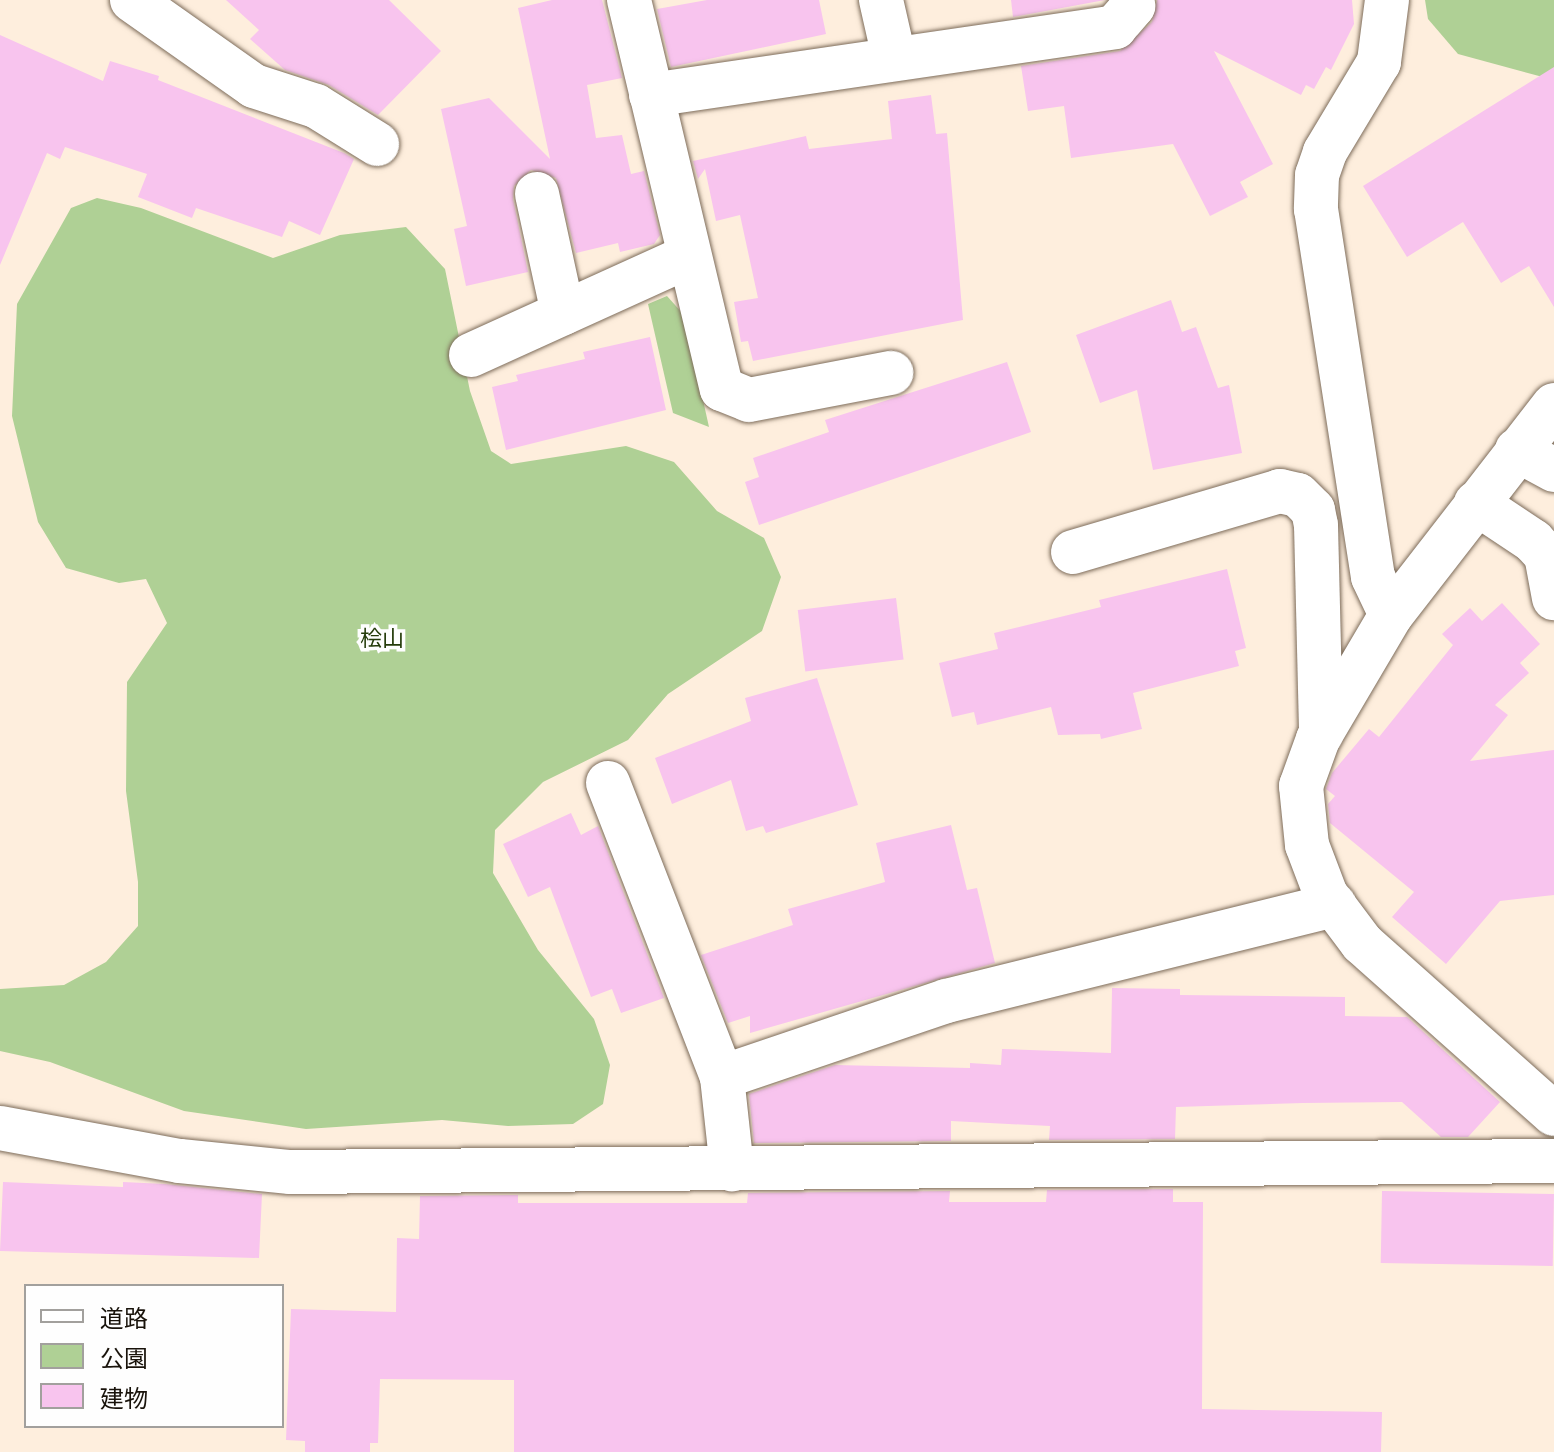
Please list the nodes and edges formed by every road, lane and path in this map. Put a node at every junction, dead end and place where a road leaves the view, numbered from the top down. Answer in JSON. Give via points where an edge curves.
{"nodes":[{"id":1,"x":629,"y":0,"type":"edge"},
{"id":2,"x":881,"y":0,"type":"edge"},
{"id":3,"x":1131,"y":0,"type":"edge"},
{"id":4,"x":1387,"y":0,"type":"edge"},
{"id":5,"x":149,"y":4,"type":"edge"},
{"id":6,"x":894,"y":57,"type":"junction"},
{"id":7,"x":651,"y":95,"type":"junction"},
{"id":8,"x":377,"y":144,"type":"dead end"},
{"id":9,"x":537,"y":194,"type":"dead end"},
{"id":10,"x":689,"y":256,"type":"junction"},
{"id":11,"x":563,"y":313,"type":"junction"},
{"id":12,"x":471,"y":355,"type":"dead end"},
{"id":13,"x":891,"y":373,"type":"dead end"},
{"id":14,"x":1554,"y":405,"type":"edge"},
{"id":15,"x":1536,"y":460,"type":"edge"},
{"id":16,"x":1476,"y":503,"type":"junction"},
{"id":17,"x":1073,"y":552,"type":"dead end"},
{"id":18,"x":1554,"y":598,"type":"edge"},
{"id":19,"x":1391,"y":615,"type":"junction"},
{"id":20,"x":1321,"y":734,"type":"junction"},
{"id":21,"x":608,"y":783,"type":"dead end"},
{"id":22,"x":1334,"y":905,"type":"junction"},
{"id":23,"x":722,"y":1077,"type":"junction"},
{"id":24,"x":1554,"y":1114,"type":"edge"},
{"id":25,"x":0,"y":1128,"type":"edge"},
{"id":26,"x":1554,"y":1161,"type":"edge"},
{"id":27,"x":732,"y":1169,"type":"junction"}],
"edges":[{"from":1,"to":7,"type":"street"},
{"from":2,"to":6,"type":"street"},
{"from":3,"to":6,"type":"street","via":[[1133,6],[1115,27]]},
{"from":4,"to":19,"type":"street","via":[[1379,62],[1325,152],[1317,175],[1316,209],[1373,577]]},
{"from":5,"to":8,"type":"street","via":[[254,86],[316,106]]},
{"from":6,"to":7,"type":"street"},
{"from":7,"to":10,"type":"street"},
{"from":9,"to":11,"type":"street"},
{"from":10,"to":11,"type":"street"},
{"from":10,"to":13,"type":"street","via":[[717,378],[730,396],[749,400]]},
{"from":11,"to":12,"type":"street"},
{"from":14,"to":15,"type":"street"},
{"from":15,"to":16,"type":"street"},
{"from":16,"to":18,"type":"street","via":[[1546,555]]},
{"from":16,"to":19,"type":"street"},
{"from":17,"to":20,"type":"street","via":[[1280,491],[1298,495],[1313,510],[1316,525]]},
{"from":19,"to":20,"type":"street"},
{"from":20,"to":22,"type":"street","via":[[1301,786],[1307,845]]},
{"from":21,"to":23,"type":"street"},
{"from":22,"to":23,"type":"street","via":[[946,1001]]},
{"from":22,"to":24,"type":"street","via":[[1362,943]]},
{"from":23,"to":27,"type":"street"},
{"from":25,"to":27,"type":"street","via":[[180,1161],[290,1172]]},
{"from":26,"to":27,"type":"street"}]}
